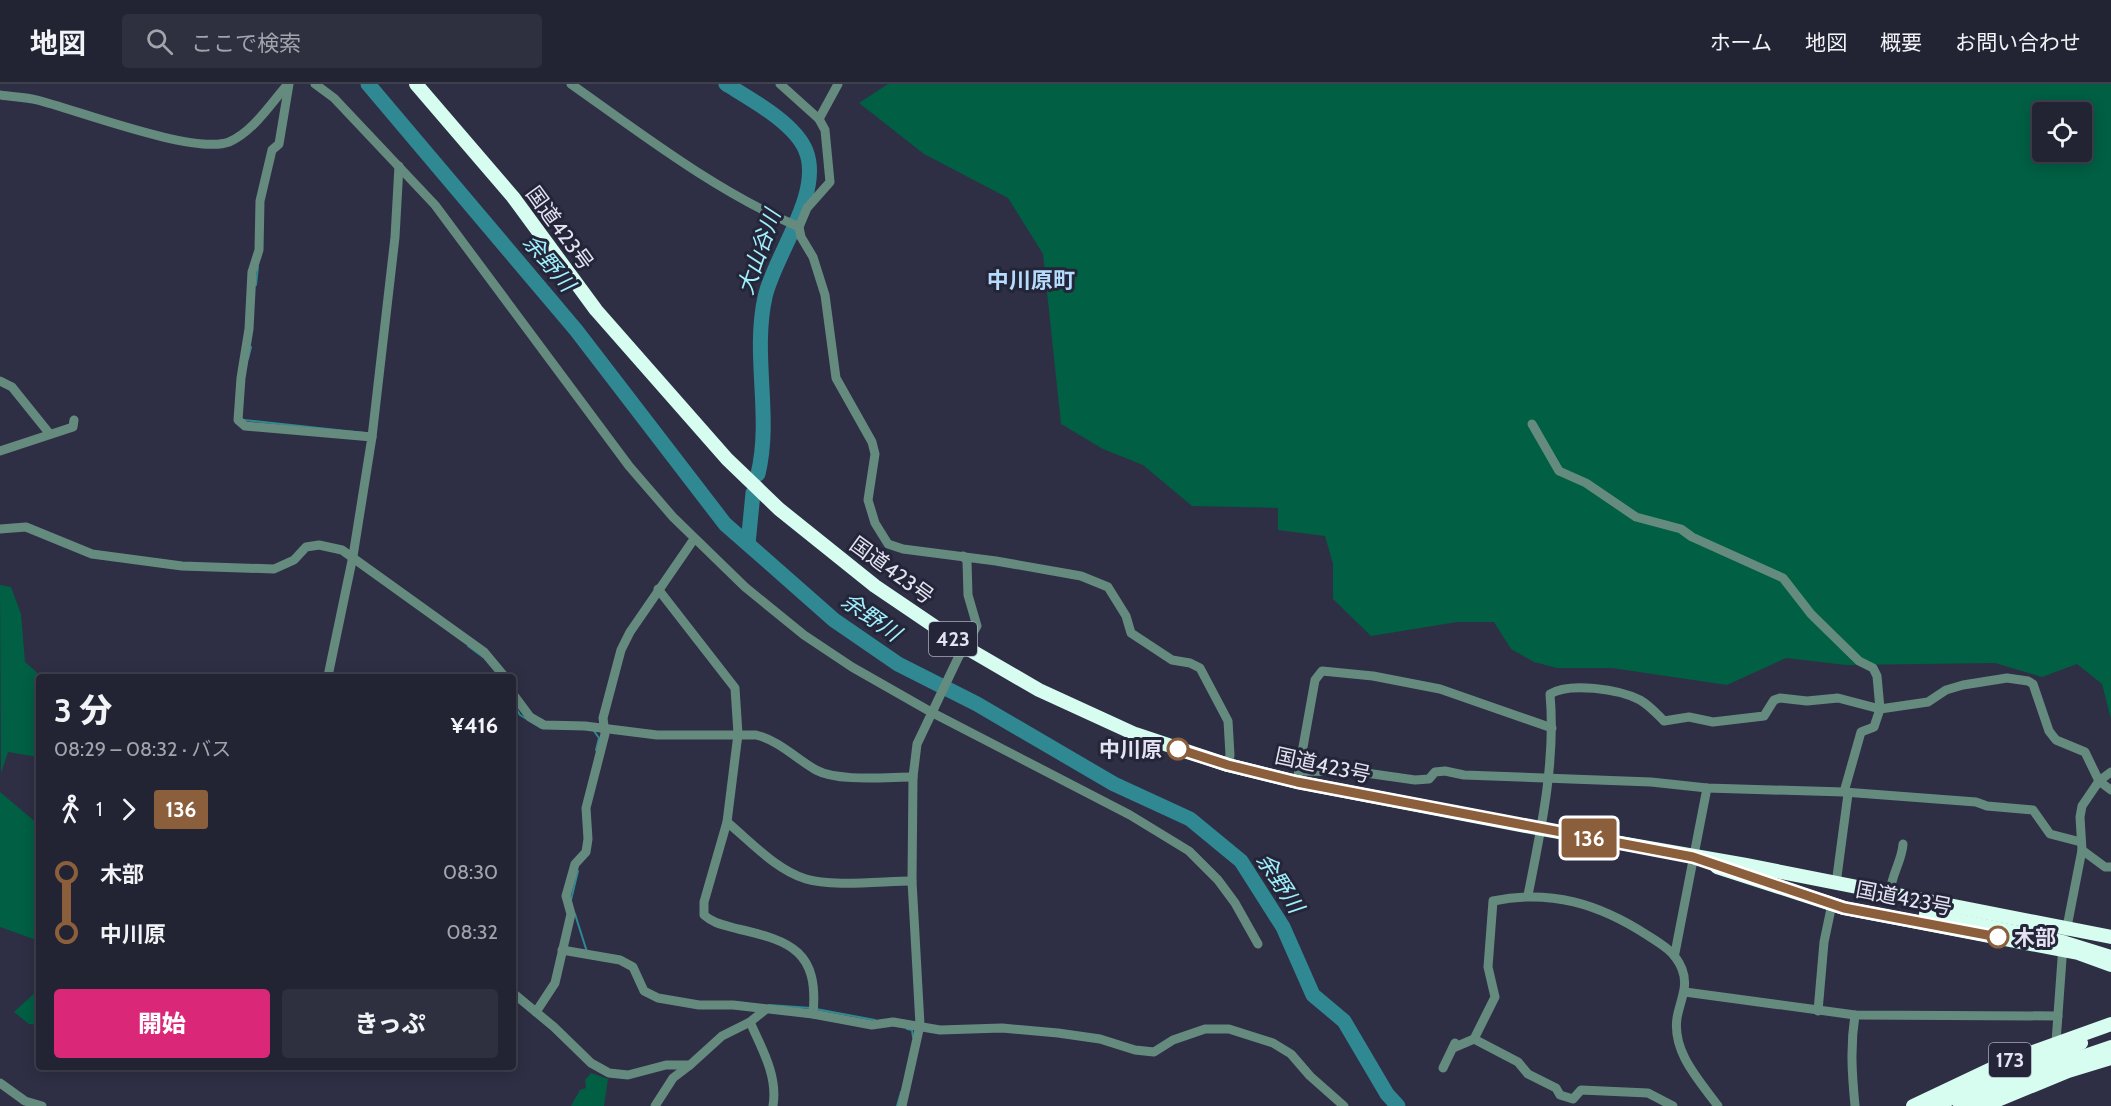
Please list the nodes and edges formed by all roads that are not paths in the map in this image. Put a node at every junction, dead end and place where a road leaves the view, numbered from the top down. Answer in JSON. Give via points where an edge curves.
{"nodes":[{"id":1,"x":288,"y":84,"type":"edge"},
{"id":2,"x":315,"y":84,"type":"edge"},
{"id":3,"x":416,"y":84,"type":"edge"},
{"id":4,"x":571,"y":84,"type":"edge"},
{"id":5,"x":590,"y":84,"type":"edge"},
{"id":6,"x":780,"y":84,"type":"edge"},
{"id":7,"x":838,"y":84,"type":"edge"},
{"id":8,"x":585,"y":94,"type":"junction"},
{"id":9,"x":0,"y":95,"type":"edge"},
{"id":10,"x":819,"y":119,"type":"junction"},
{"id":11,"x":399,"y":166,"type":"junction"},
{"id":12,"x":799,"y":227,"type":"junction"},
{"id":13,"x":0,"y":381,"type":"edge"},
{"id":14,"x":74,"y":420,"type":"dead end"},
{"id":15,"x":1532,"y":424,"type":"dead end"},
{"id":16,"x":49,"y":433,"type":"junction"},
{"id":17,"x":372,"y":437,"type":"junction"},
{"id":18,"x":0,"y":451,"type":"edge"},
{"id":19,"x":0,"y":529,"type":"edge"},
{"id":20,"x":694,"y":538,"type":"junction"},
{"id":21,"x":353,"y":556,"type":"junction"},
{"id":22,"x":963,"y":556,"type":"junction"},
{"id":23,"x":658,"y":589,"type":"junction"},
{"id":24,"x":962,"y":652,"type":"junction"},
{"id":25,"x":328,"y":674,"type":"edge"},
{"id":26,"x":502,"y":674,"type":"edge"},
{"id":27,"x":516,"y":698,"type":"edge"},
{"id":28,"x":1880,"y":709,"type":"junction"},
{"id":29,"x":933,"y":710,"type":"junction"},
{"id":30,"x":604,"y":728,"type":"junction"},
{"id":31,"x":1552,"y":728,"type":"junction"},
{"id":32,"x":738,"y":734,"type":"junction"},
{"id":33,"x":1228,"y":765,"type":"junction"},
{"id":34,"x":2111,"y":772,"type":"edge"},
{"id":35,"x":913,"y":777,"type":"junction"},
{"id":36,"x":1298,"y":777,"type":"junction"},
{"id":37,"x":1547,"y":778,"type":"junction"},
{"id":38,"x":2099,"y":781,"type":"junction"},
{"id":39,"x":1707,"y":789,"type":"junction"},
{"id":40,"x":2111,"y":789,"type":"edge"},
{"id":41,"x":1846,"y":793,"type":"junction"},
{"id":42,"x":727,"y":822,"type":"junction"},
{"id":43,"x":1541,"y":829,"type":"junction"},
{"id":44,"x":1903,"y":844,"type":"dead end"},
{"id":45,"x":2082,"y":846,"type":"junction"},
{"id":46,"x":1693,"y":857,"type":"junction"},
{"id":47,"x":1746,"y":865,"type":"junction"},
{"id":48,"x":2111,"y":867,"type":"edge"},
{"id":49,"x":912,"y":881,"type":"junction"},
{"id":50,"x":1770,"y":884,"type":"junction"},
{"id":51,"x":1836,"y":884,"type":"junction"},
{"id":52,"x":1890,"y":893,"type":"junction"},
{"id":53,"x":1528,"y":895,"type":"junction"},
{"id":54,"x":1832,"y":904,"type":"junction"},
{"id":55,"x":2067,"y":926,"type":"junction"},
{"id":56,"x":2111,"y":937,"type":"edge"},
{"id":57,"x":1258,"y":944,"type":"dead end"},
{"id":58,"x":2111,"y":948,"type":"edge"},
{"id":59,"x":562,"y":950,"type":"junction"},
{"id":60,"x":2062,"y":950,"type":"junction"},
{"id":61,"x":1675,"y":954,"type":"junction"},
{"id":62,"x":2110,"y":963,"type":"edge"},
{"id":63,"x":1685,"y":992,"type":"junction"},
{"id":64,"x":516,"y":995,"type":"edge"},
{"id":65,"x":765,"y":1010,"type":"junction"},
{"id":66,"x":1818,"y":1011,"type":"junction"},
{"id":67,"x":536,"y":1012,"type":"junction"},
{"id":68,"x":813,"y":1014,"type":"junction"},
{"id":69,"x":1855,"y":1015,"type":"junction"},
{"id":70,"x":2058,"y":1016,"type":"junction"},
{"id":71,"x":750,"y":1022,"type":"junction"},
{"id":72,"x":2111,"y":1024,"type":"edge"},
{"id":73,"x":920,"y":1025,"type":"junction"},
{"id":74,"x":2111,"y":1034,"type":"edge"},
{"id":75,"x":1474,"y":1039,"type":"junction"},
{"id":76,"x":2056,"y":1042,"type":"junction"},
{"id":77,"x":2111,"y":1047,"type":"edge"},
{"id":78,"x":2111,"y":1058,"type":"edge"},
{"id":79,"x":690,"y":1065,"type":"junction"},
{"id":80,"x":1443,"y":1068,"type":"dead end"},
{"id":81,"x":0,"y":1083,"type":"edge"},
{"id":82,"x":1970,"y":1101,"type":"edge"},
{"id":83,"x":42,"y":1106,"type":"edge"},
{"id":84,"x":655,"y":1106,"type":"edge"},
{"id":85,"x":773,"y":1106,"type":"edge"},
{"id":86,"x":902,"y":1106,"type":"edge"},
{"id":87,"x":1344,"y":1106,"type":"edge"},
{"id":88,"x":1673,"y":1106,"type":"edge"},
{"id":89,"x":1718,"y":1106,"type":"edge"},
{"id":90,"x":1855,"y":1106,"type":"edge"},
{"id":91,"x":1913,"y":1106,"type":"edge"},
{"id":92,"x":1934,"y":1106,"type":"edge"}],
"edges":[{"from":1,"to":9,"type":"street","via":[[249,129],[229,141],[209,146],[35,100]]},
{"from":1,"to":17,"type":"street","via":[[279,144],[272,150],[260,201],[238,420],[245,426]]},
{"from":2,"to":11,"type":"street","via":[[334,98]]},
{"from":3,"to":24,"type":"highway","name":"国道423号","number":"423","via":[[513,197],[596,310],[727,459],[835,555]]},
{"from":4,"to":8,"type":"street"},
{"from":5,"to":8,"type":"street"},
{"from":6,"to":10,"type":"street"},
{"from":7,"to":10,"type":"street"},
{"from":8,"to":12,"type":"street","via":[[675,157],[776,218]]},
{"from":10,"to":12,"type":"street","via":[[825,130],[830,182],[807,208]]},
{"from":11,"to":17,"type":"street","via":[[395,237]]},
{"from":11,"to":20,"type":"street","via":[[435,205],[629,466]]},
{"from":12,"to":22,"type":"street","via":[[825,295],[837,378],[863,423],[875,454],[868,500],[875,523],[888,544]]},
{"from":13,"to":16,"type":"street","via":[[12,387]]},
{"from":14,"to":16,"type":"street","via":[[73,427]]},
{"from":15,"to":28,"type":"street","via":[[1560,471],[1586,483],[1636,517],[1681,529],[1783,578],[1811,614],[1859,661],[1873,668]]},
{"from":16,"to":18,"type":"street","via":[[29,444]]},
{"from":17,"to":21,"type":"street"},
{"from":19,"to":21,"type":"street","via":[[26,527],[92,555],[182,566],[274,569],[294,560],[306,547],[320,545]]},
{"from":20,"to":23,"type":"street"},
{"from":20,"to":29,"type":"street","via":[[745,587],[804,635],[852,668]]},
{"from":21,"to":25,"type":"street"},
{"from":21,"to":26,"type":"street","via":[[484,652]]},
{"from":22,"to":24,"type":"street","via":[[977,626]]},
{"from":22,"to":33,"type":"street","via":[[1081,576],[1108,587],[1126,616],[1131,633],[1173,660],[1200,668],[1228,720]]},
{"from":23,"to":30,"type":"street","via":[[621,650],[603,718]]},
{"from":23,"to":32,"type":"street","via":[[731,680]]},
{"from":24,"to":29,"type":"street"},
{"from":24,"to":33,"type":"highway","name":"国道423号","number":"423","via":[[1092,716]]},
{"from":27,"to":30,"type":"street","via":[[530,717],[544,725]]},
{"from":28,"to":31,"type":"street","via":[[1838,698],[1780,698],[1774,700],[1764,716],[1713,722],[1689,717],[1664,721],[1638,699],[1618,693],[1559,688],[1550,694]]},
{"from":28,"to":38,"type":"street","via":[[1928,702],[1963,685],[2007,678],[2028,681],[2034,684],[2049,731],[2056,740],[2085,752]]},
{"from":28,"to":41,"type":"street","via":[[1874,728],[1861,732]]},
{"from":29,"to":35,"type":"street","via":[[917,744]]},
{"from":29,"to":57,"type":"street","via":[[1130,815],[1189,851],[1236,903]]},
{"from":30,"to":32,"type":"street","via":[[657,735]]},
{"from":30,"to":59,"type":"street","via":[[586,808],[586,852],[575,864],[566,896],[571,914]]},
{"from":31,"to":36,"type":"street","via":[[1440,689],[1322,671],[1315,680]]},
{"from":31,"to":37,"type":"street"},
{"from":32,"to":35,"type":"street","via":[[771,739],[817,771],[836,776]]},
{"from":32,"to":42,"type":"street"},
{"from":33,"to":36,"type":"highway","name":"国道423号","number":"423"},
{"from":34,"to":38,"type":"street"},
{"from":35,"to":49,"type":"street"},
{"from":36,"to":37,"type":"street","via":[[1359,772],[1415,780],[1429,779],[1435,772],[1445,771]]},
{"from":36,"to":43,"type":"highway","name":"国道423号","number":"423"},
{"from":37,"to":39,"type":"street","via":[[1651,782]]},
{"from":37,"to":43,"type":"street"},
{"from":38,"to":40,"type":"street"},
{"from":38,"to":45,"type":"street","via":[[2082,806]]},
{"from":39,"to":41,"type":"street"},
{"from":39,"to":46,"type":"street"},
{"from":41,"to":45,"type":"street","via":[[2033,810],[2050,834]]},
{"from":41,"to":51,"type":"street"},
{"from":42,"to":49,"type":"street","via":[[782,867],[806,879]]},
{"from":42,"to":68,"type":"street","via":[[704,902],[704,915],[712,922],[772,937],[800,954],[811,968],[815,989]]},
{"from":43,"to":46,"type":"highway","name":"国道423号","number":"423"},
{"from":43,"to":53,"type":"street"},
{"from":44,"to":52,"type":"street"},
{"from":45,"to":48,"type":"street","via":[[2104,867]]},
{"from":45,"to":55,"type":"street"},
{"from":46,"to":47,"type":"highway","name":"国道423号","number":"423"},
{"from":46,"to":50,"type":"highway","name":"国道423号","number":"423"},
{"from":46,"to":61,"type":"street"},
{"from":47,"to":51,"type":"highway","name":"国道423号","number":"423"},
{"from":47,"to":58,"type":"highway","via":[[1808,884],[2061,933]]},
{"from":49,"to":73,"type":"street"},
{"from":50,"to":54,"type":"highway","name":"国道423号","number":"423"},
{"from":50,"to":62,"type":"highway","bridge":true,"via":[[2059,940]]},
{"from":51,"to":52,"type":"highway","name":"国道423号","number":"423"},
{"from":52,"to":55,"type":"highway","name":"国道423号","number":"423"},
{"from":53,"to":61,"type":"street","via":[[1594,906],[1619,917]]},
{"from":53,"to":75,"type":"street","via":[[1493,901],[1488,967],[1495,997]]},
{"from":54,"to":60,"type":"highway","name":"国道423号","number":"423"},
{"from":54,"to":66,"type":"street","via":[[1824,942]]},
{"from":55,"to":56,"type":"highway","name":"国道423号","number":"423"},
{"from":55,"to":60,"type":"street"},
{"from":59,"to":65,"type":"street","via":[[620,960],[633,967],[644,991],[658,999]]},
{"from":59,"to":67,"type":"street","via":[[555,982]]},
{"from":60,"to":62,"type":"highway","name":"国道423号","number":"423"},
{"from":60,"to":70,"type":"street"},
{"from":61,"to":63,"type":"street","via":[[1683,972]]},
{"from":63,"to":66,"type":"street"},
{"from":63,"to":89,"type":"street","via":[[1677,1018],[1678,1040],[1686,1062]]},
{"from":64,"to":67,"type":"street"},
{"from":65,"to":68,"type":"street"},
{"from":65,"to":71,"type":"street"},
{"from":66,"to":69,"type":"street"},
{"from":67,"to":79,"type":"street","via":[[591,1063],[609,1073],[628,1075],[666,1065]]},
{"from":68,"to":73,"type":"street","via":[[872,1025]]},
{"from":69,"to":70,"type":"street"},
{"from":69,"to":90,"type":"street","via":[[1850,1066]]},
{"from":70,"to":76,"type":"street"},
{"from":71,"to":79,"type":"street","via":[[722,1036]]},
{"from":71,"to":85,"type":"street","via":[[773,1074]]},
{"from":72,"to":76,"type":"highway","number":"173"},
{"from":73,"to":86,"type":"street"},
{"from":73,"to":87,"type":"street","via":[[940,1030],[1002,1028],[1058,1033],[1154,1052],[1204,1029],[1228,1029],[1273,1043],[1291,1054]]},
{"from":74,"to":82,"type":"highway","via":[[2024,1065]]},
{"from":75,"to":80,"type":"street","via":[[1454,1044]]},
{"from":75,"to":88,"type":"street","via":[[1518,1062],[1528,1074],[1556,1088],[1560,1095],[1573,1099],[1581,1090],[1648,1093]]},
{"from":76,"to":91,"type":"highway","number":"173"},
{"from":77,"to":82,"type":"highway"},
{"from":78,"to":82,"type":"highway","number":"173"},
{"from":79,"to":84,"type":"street","via":[[673,1078]]},
{"from":81,"to":83,"type":"street","via":[[25,1101]]},
{"from":82,"to":92,"type":"highway"}]}
